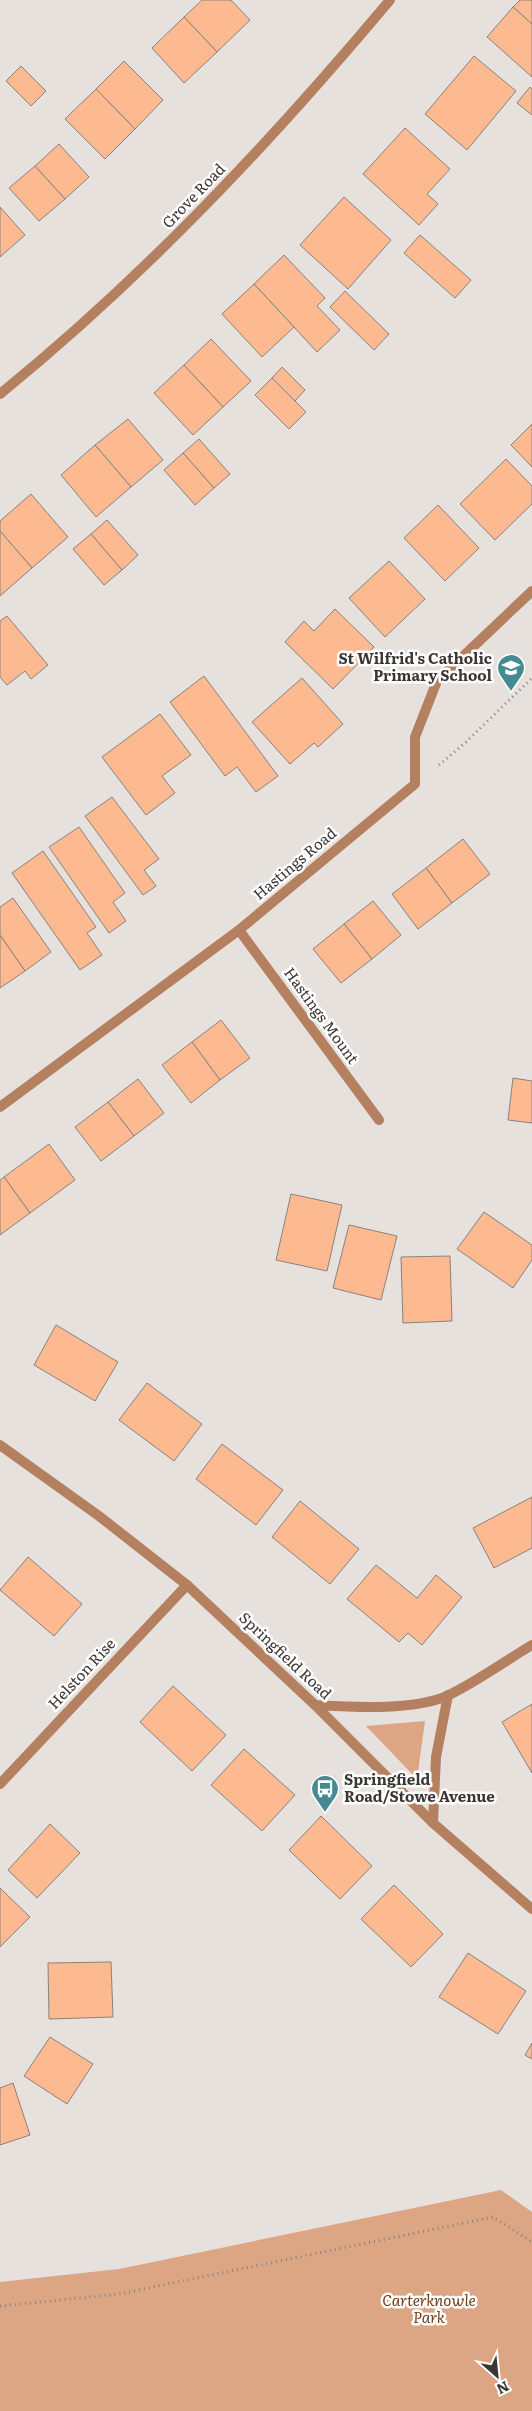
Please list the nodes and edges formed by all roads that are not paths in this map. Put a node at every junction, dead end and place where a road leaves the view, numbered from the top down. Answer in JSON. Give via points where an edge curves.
{"nodes":[{"id":1,"x":390,"y":0,"type":"edge"},
{"id":2,"x":0,"y":394,"type":"edge"},
{"id":3,"x":532,"y":591,"type":"edge"},
{"id":4,"x":239,"y":930,"type":"junction"},
{"id":5,"x":0,"y":1107,"type":"edge"},
{"id":6,"x":379,"y":1120,"type":"dead end"},
{"id":7,"x":0,"y":1445,"type":"edge"},
{"id":8,"x":187,"y":1585,"type":"junction"},
{"id":9,"x":532,"y":1645,"type":"edge"},
{"id":10,"x":448,"y":1695,"type":"junction"},
{"id":11,"x":315,"y":1705,"type":"junction"},
{"id":12,"x":0,"y":1784,"type":"edge"},
{"id":13,"x":433,"y":1823,"type":"junction"},
{"id":14,"x":532,"y":1909,"type":"edge"}],
"edges":[{"from":1,"to":2,"type":"street","name":"Grove Road","via":[[272,137],[148,264]]},
{"from":3,"to":4,"type":"street","name":"Hastings Road","via":[[437,680],[415,737],[415,784]]},
{"from":4,"to":5,"type":"street","name":"Hastings Road"},
{"from":4,"to":6,"type":"street","name":"Hastings Mount"},
{"from":7,"to":8,"type":"street","name":"Springfield Road"},
{"from":8,"to":11,"type":"street","name":"Springfield Road"},
{"from":8,"to":12,"type":"street","name":"Helston Rise"},
{"from":9,"to":10,"type":"street"},
{"from":10,"to":11,"type":"street","via":[[408,1704],[362,1707]]},
{"from":10,"to":13,"type":"street","via":[[436,1757]]},
{"from":11,"to":13,"type":"street","name":"Springfield Road"},
{"from":13,"to":14,"type":"street","name":"Springfield Road"}]}
